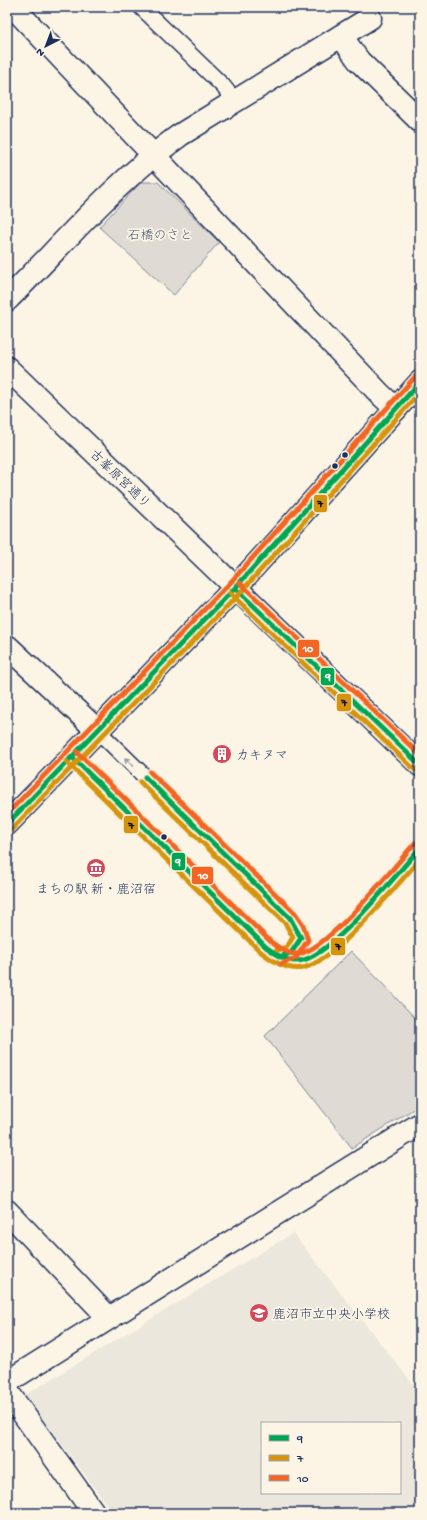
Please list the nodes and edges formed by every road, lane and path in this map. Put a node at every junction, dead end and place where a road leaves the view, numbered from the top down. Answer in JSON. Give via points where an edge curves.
{"nodes":[{"id":1,"x":13,"y":7,"type":"edge"},
{"id":2,"x":141,"y":7,"type":"edge"},
{"id":3,"x":370,"y":18,"type":"dead end"},
{"id":4,"x":341,"y":36,"type":"junction"},
{"id":5,"x":235,"y":101,"type":"junction"},
{"id":6,"x":420,"y":121,"type":"edge"},
{"id":7,"x":154,"y":154,"type":"junction"},
{"id":8,"x":7,"y":300,"type":"edge"},
{"id":9,"x":7,"y":368,"type":"edge"},
{"id":10,"x":420,"y":382,"type":"edge"},
{"id":11,"x":396,"y":408,"type":"junction"},
{"id":12,"x":235,"y":588,"type":"junction"},
{"id":13,"x":7,"y":646,"type":"edge"},
{"id":14,"x":98,"y":731,"type":"junction"},
{"id":15,"x":72,"y":757,"type":"junction"},
{"id":16,"x":420,"y":765,"type":"edge"},
{"id":17,"x":7,"y":824,"type":"edge"},
{"id":18,"x":420,"y":848,"type":"edge"},
{"id":19,"x":279,"y":957,"type":"junction"},
{"id":20,"x":420,"y":1124,"type":"edge"},
{"id":21,"x":7,"y":1211,"type":"edge"},
{"id":22,"x":109,"y":1318,"type":"junction"},
{"id":23,"x":7,"y":1382,"type":"edge"},
{"id":24,"x":7,"y":1391,"type":"edge"},
{"id":25,"x":94,"y":1513,"type":"edge"}],
"edges":[{"from":1,"to":7,"type":"main road"},
{"from":2,"to":5,"type":"lane","via":[[223,86]]},
{"from":3,"to":4,"type":"main road"},
{"from":4,"to":5,"type":"main road"},
{"from":4,"to":6,"type":"main road","via":[[359,61]]},
{"from":5,"to":7,"type":"main road"},
{"from":7,"to":8,"type":"main road","via":[[130,175]]},
{"from":7,"to":11,"type":"main road"},
{"from":9,"to":12,"type":"main road","name":"古峯原宮通り"},
{"from":10,"to":11,"type":"main road"},
{"from":11,"to":12,"type":"main road"},
{"from":12,"to":14,"type":"main road"},
{"from":12,"to":16,"type":"main road","name":"古峯原宮通り"},
{"from":13,"to":14,"type":"main road"},
{"from":14,"to":15,"type":"main road"},
{"from":19,"to":14,"type":"lane","one_way":true,"via":[[291,953],[300,938],[290,918]]},
{"from":15,"to":17,"type":"main road"},
{"from":15,"to":19,"type":"lane"},
{"from":18,"to":19,"type":"lane","via":[[343,931],[314,956],[303,961]]},
{"from":20,"to":22,"type":"main road"},
{"from":21,"to":22,"type":"main road"},
{"from":22,"to":23,"type":"main road"},
{"from":24,"to":25,"type":"main road"}]}
